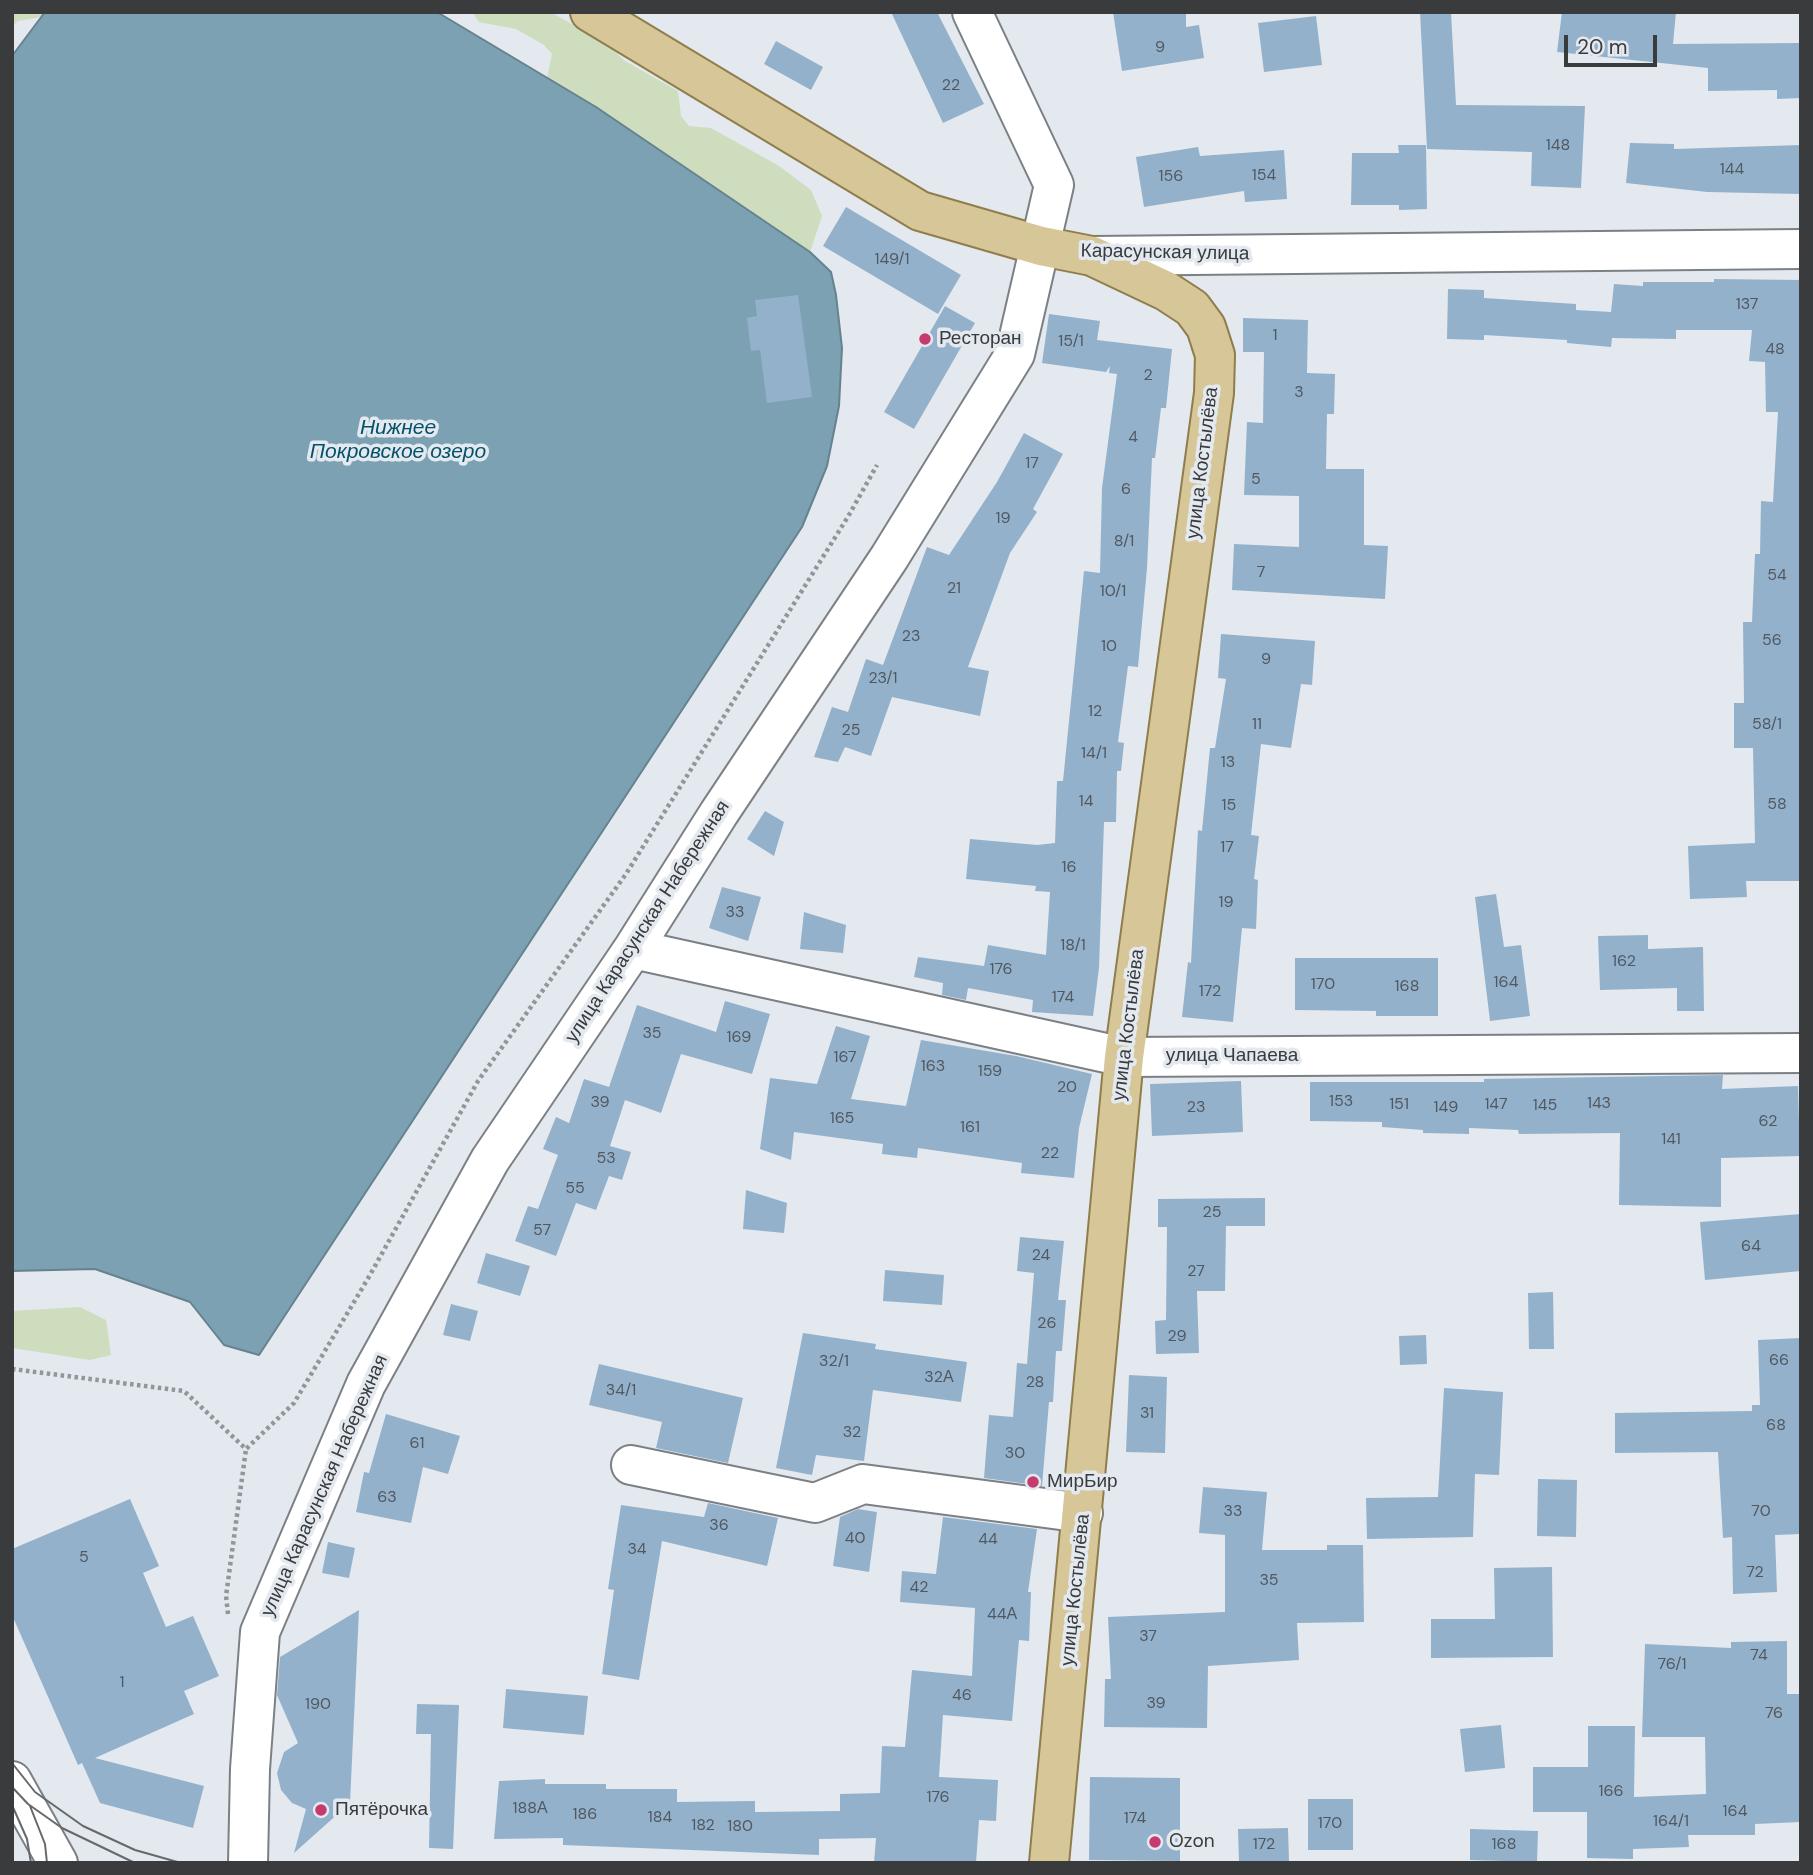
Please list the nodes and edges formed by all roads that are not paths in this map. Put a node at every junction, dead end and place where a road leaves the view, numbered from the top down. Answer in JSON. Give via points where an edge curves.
{"nodes":[{"id":1,"x":590,"y":12,"type":"edge"},
{"id":2,"x":971,"y":12,"type":"edge"},
{"id":3,"x":1041,"y":246,"type":"junction"},
{"id":4,"x":1801,"y":250,"type":"edge"},
{"id":5,"x":1092,"y":256,"type":"junction"},
{"id":6,"x":633,"y":949,"type":"junction"},
{"id":7,"x":1801,"y":1053,"type":"edge"},
{"id":8,"x":1124,"y":1057,"type":"junction"},
{"id":9,"x":631,"y":1465,"type":"dead end"},
{"id":10,"x":1083,"y":1513,"type":"junction"},
{"id":11,"x":12,"y":1781,"type":"edge"},
{"id":12,"x":58,"y":1863,"type":"edge"},
{"id":13,"x":248,"y":1863,"type":"edge"},
{"id":14,"x":1049,"y":1863,"type":"edge"}],
"edges":[{"from":1,"to":3,"type":"main road","name":"Карасунская улица","via":[[920,211]]},
{"from":2,"to":3,"type":"street","name":"улица Карасунская Набережная","via":[[1054,185]]},
{"from":3,"to":5,"type":"main road","name":"Карасунская улица"},
{"from":3,"to":6,"type":"street","name":"улица Карасунская Набережная","via":[[1015,354],[889,558]]},
{"from":4,"to":5,"type":"street","name":"Карасунская улица"},
{"from":5,"to":8,"type":"main road","name":"улица Костылёва","via":[[1192,308],[1206,327],[1215,355],[1214,393]]},
{"from":6,"to":8,"type":"street","name":"улица Чапаева"},
{"from":6,"to":13,"type":"street","name":"улица Карасунская Набережная","via":[[490,1160],[366,1384],[315,1501],[260,1632]]},
{"from":7,"to":8,"type":"street","name":"улица Чапаева"},
{"from":8,"to":10,"type":"main road","name":"улица Костылёва"},
{"from":9,"to":10,"type":"street","via":[[816,1503],[863,1484]]},
{"from":10,"to":14,"type":"main road","name":"улица Костылёва"},
{"from":11,"to":12,"type":"street"}]}
